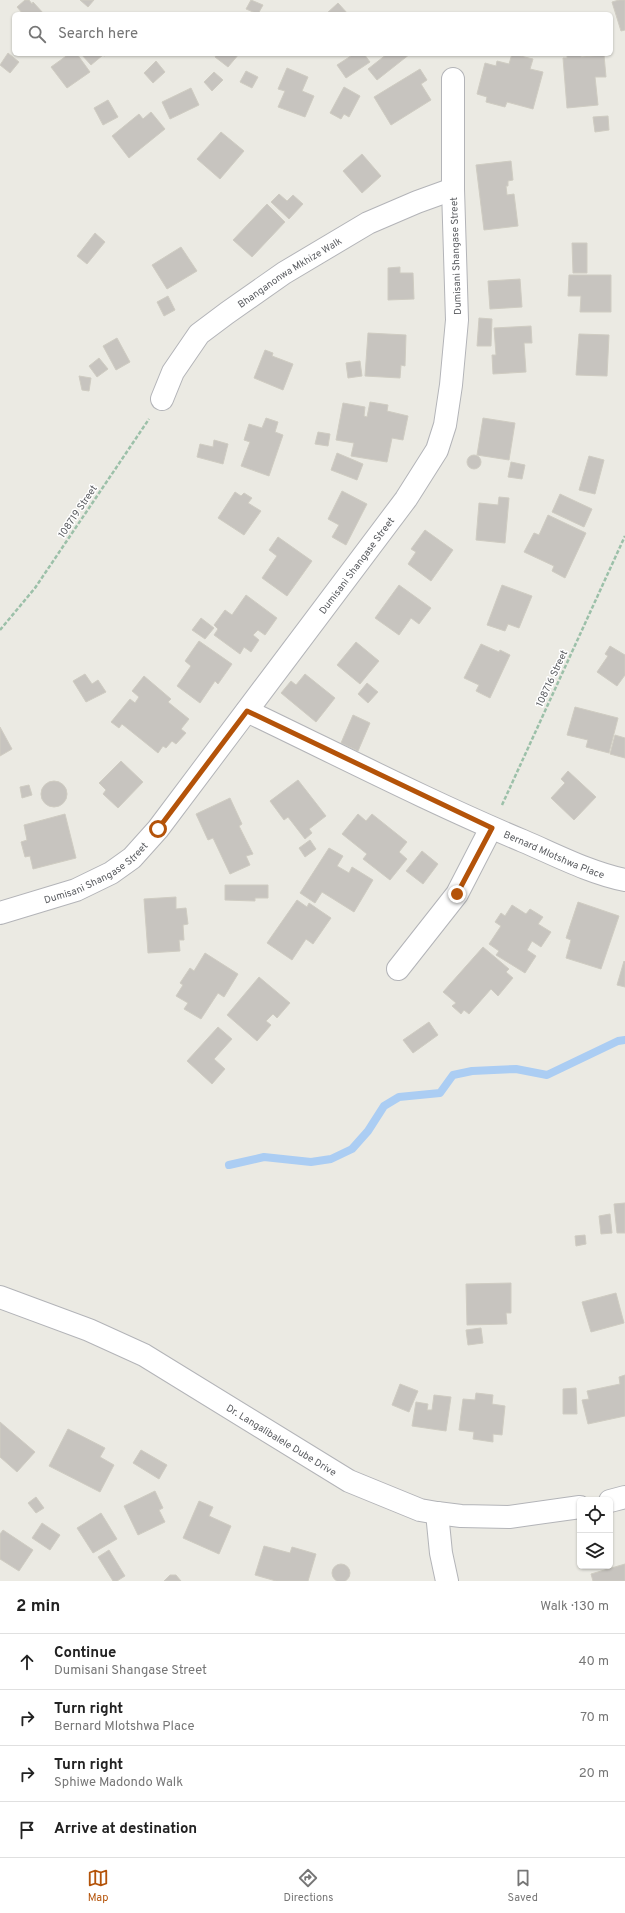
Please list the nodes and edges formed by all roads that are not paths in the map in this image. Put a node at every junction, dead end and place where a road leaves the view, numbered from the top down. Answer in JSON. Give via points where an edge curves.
{"nodes":[{"id":1,"x":454,"y":79,"type":"dead end"},
{"id":2,"x":453,"y":189,"type":"junction"},
{"id":3,"x":162,"y":399,"type":"road end"},
{"id":4,"x":247,"y":711,"type":"junction"},
{"id":5,"x":492,"y":828,"type":"junction"},
{"id":6,"x":625,"y":880,"type":"edge"},
{"id":7,"x":0,"y":914,"type":"edge"},
{"id":8,"x":398,"y":969,"type":"dead end"},
{"id":9,"x":0,"y":1297,"type":"edge"},
{"id":10,"x":625,"y":1498,"type":"edge"},
{"id":11,"x":613,"y":1500,"type":"edge"},
{"id":12,"x":577,"y":1507,"type":"edge"},
{"id":13,"x":437,"y":1513,"type":"junction"},
{"id":14,"x":447,"y":1581,"type":"edge"}],
"edges":[{"from":1,"to":2,"type":"street","name":"Dumisani Shangase Street"},
{"from":2,"to":3,"type":"street","name":"Bhanganonwa Mkhize Walk","via":[[368,223],[284,273],[198,334],[173,372]]},
{"from":2,"to":4,"type":"street","name":"Dumisani Shangase Street","via":[[457,320],[445,425],[437,450],[406,499]]},
{"from":4,"to":5,"type":"street","name":"Bernard Mlotshwa Place"},
{"from":4,"to":7,"type":"street","name":"Dumisani Shangase Street","via":[[158,829],[132,858],[110,873],[76,890]]},
{"from":5,"to":6,"type":"street","name":"Bernard Mlotshwa Place","via":[[588,868]]},
{"from":5,"to":8,"type":"street","via":[[457,894]]},
{"from":9,"to":13,"type":"street","name":"Dr. Langalibalele Dube Drive","via":[[89,1330],[144,1355],[349,1481],[420,1510]]},
{"from":10,"to":11,"type":"street"},
{"from":12,"to":13,"type":"street","name":"Dr. Langalibalele Dube Drive","via":[[509,1517]]},
{"from":13,"to":14,"type":"street"}]}
